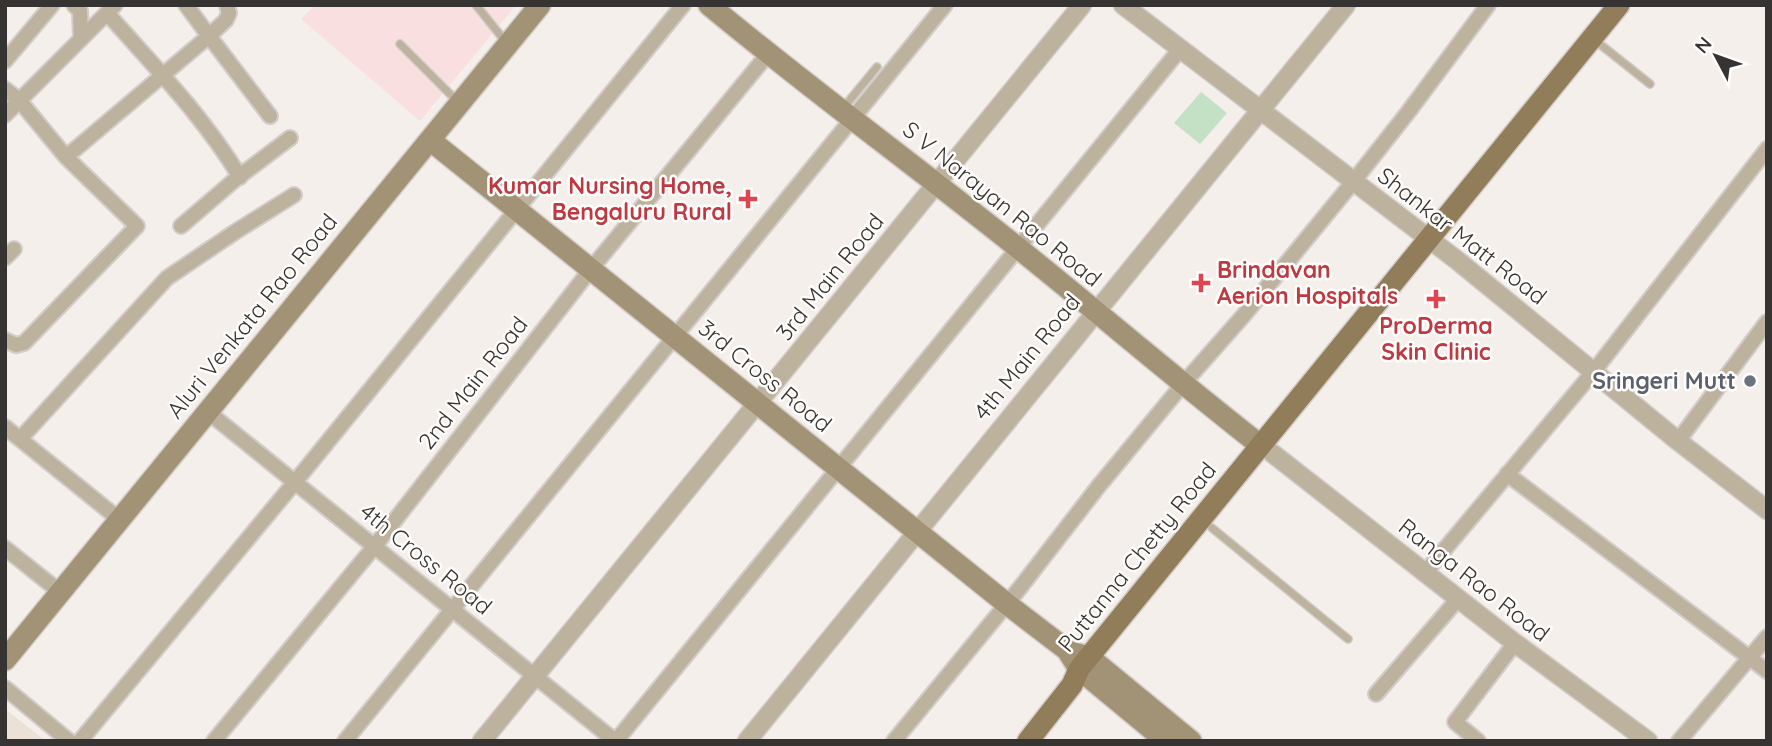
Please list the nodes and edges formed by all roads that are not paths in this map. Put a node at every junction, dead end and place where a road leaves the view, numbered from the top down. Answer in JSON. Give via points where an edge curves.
{"nodes":[{"id":1,"x":52,"y":5,"type":"edge"},
{"id":2,"x":74,"y":5,"type":"edge"},
{"id":3,"x":186,"y":5,"type":"edge"},
{"id":4,"x":227,"y":5,"type":"edge"},
{"id":5,"x":476,"y":5,"type":"edge"},
{"id":6,"x":540,"y":5,"type":"edge"},
{"id":7,"x":683,"y":5,"type":"edge"},
{"id":8,"x":709,"y":5,"type":"edge"},
{"id":9,"x":944,"y":5,"type":"edge"},
{"id":10,"x":1082,"y":5,"type":"edge"},
{"id":11,"x":1123,"y":5,"type":"edge"},
{"id":12,"x":1346,"y":5,"type":"edge"},
{"id":13,"x":1488,"y":5,"type":"edge"},
{"id":14,"x":1619,"y":5,"type":"edge"},
{"id":15,"x":1634,"y":5,"type":"edge"},
{"id":16,"x":111,"y":9,"type":"edge"},
{"id":17,"x":209,"y":36,"type":"junction"},
{"id":18,"x":80,"y":39,"type":"junction"},
{"id":19,"x":400,"y":44,"type":"dead end"},
{"id":20,"x":508,"y":44,"type":"junction"},
{"id":21,"x":1601,"y":45,"type":"junction"},
{"id":22,"x":1181,"y":48,"type":"junction"},
{"id":23,"x":768,"y":54,"type":"junction"},
{"id":24,"x":5,"y":61,"type":"edge"},
{"id":25,"x":877,"y":66,"type":"dead end"},
{"id":26,"x":162,"y":75,"type":"junction"},
{"id":27,"x":1650,"y":84,"type":"dead end"},
{"id":28,"x":5,"y":89,"type":"edge"},
{"id":29,"x":19,"y":100,"type":"junction"},
{"id":30,"x":460,"y":103,"type":"junction"},
{"id":31,"x":1261,"y":110,"type":"junction"},
{"id":32,"x":5,"y":115,"type":"edge"},
{"id":33,"x":847,"y":115,"type":"junction"},
{"id":34,"x":270,"y":116,"type":"dead end"},
{"id":35,"x":290,"y":138,"type":"dead end"},
{"id":36,"x":430,"y":140,"type":"junction"},
{"id":37,"x":1765,"y":155,"type":"edge"},
{"id":38,"x":66,"y":157,"type":"junction"},
{"id":39,"x":240,"y":177,"type":"junction"},
{"id":40,"x":1353,"y":181,"type":"junction"},
{"id":41,"x":937,"y":184,"type":"junction"},
{"id":42,"x":294,"y":195,"type":"dead end"},
{"id":43,"x":516,"y":209,"type":"junction"},
{"id":44,"x":181,"y":226,"type":"dead end"},
{"id":45,"x":1433,"y":242,"type":"junction"},
{"id":46,"x":1018,"y":248,"type":"junction"},
{"id":47,"x":591,"y":270,"type":"junction"},
{"id":48,"x":1096,"y":312,"type":"junction"},
{"id":49,"x":1767,"y":322,"type":"edge"},
{"id":50,"x":674,"y":336,"type":"junction"},
{"id":51,"x":5,"y":340,"type":"edge"},
{"id":52,"x":1594,"y":371,"type":"junction"},
{"id":53,"x":1183,"y":384,"type":"junction"},
{"id":54,"x":758,"y":403,"type":"junction"},
{"id":55,"x":208,"y":412,"type":"junction"},
{"id":56,"x":5,"y":427,"type":"edge"},
{"id":57,"x":20,"y":439,"type":"junction"},
{"id":58,"x":1678,"y":441,"type":"junction"},
{"id":59,"x":1266,"y":449,"type":"junction"},
{"id":60,"x":838,"y":468,"type":"junction"},
{"id":61,"x":1507,"y":474,"type":"junction"},
{"id":62,"x":295,"y":482,"type":"junction"},
{"id":63,"x":1767,"y":510,"type":"edge"},
{"id":64,"x":120,"y":520,"type":"junction"},
{"id":65,"x":1212,"y":528,"type":"junction"},
{"id":66,"x":917,"y":531,"type":"junction"},
{"id":67,"x":374,"y":547,"type":"junction"},
{"id":68,"x":5,"y":548,"type":"edge"},
{"id":69,"x":1424,"y":574,"type":"junction"},
{"id":70,"x":60,"y":593,"type":"junction"},
{"id":71,"x":1458,"y":599,"type":"junction"},
{"id":72,"x":1007,"y":604,"type":"junction"},
{"id":73,"x":452,"y":609,"type":"junction"},
{"id":74,"x":1767,"y":637,"type":"edge"},
{"id":75,"x":1348,"y":639,"type":"dead end"},
{"id":76,"x":1515,"y":643,"type":"junction"},
{"id":77,"x":1750,"y":658,"type":"junction"},
{"id":78,"x":5,"y":660,"type":"edge"},
{"id":79,"x":1083,"y":668,"type":"junction"},
{"id":80,"x":1767,"y":671,"type":"edge"},
{"id":81,"x":535,"y":676,"type":"junction"},
{"id":82,"x":5,"y":688,"type":"edge"},
{"id":83,"x":1376,"y":694,"type":"dead end"},
{"id":84,"x":64,"y":739,"type":"edge"},
{"id":85,"x":80,"y":741,"type":"edge"},
{"id":86,"x":214,"y":741,"type":"edge"},
{"id":87,"x":345,"y":741,"type":"edge"},
{"id":88,"x":482,"y":741,"type":"edge"},
{"id":89,"x":615,"y":741,"type":"edge"},
{"id":90,"x":747,"y":741,"type":"edge"},
{"id":91,"x":894,"y":741,"type":"edge"},
{"id":92,"x":1028,"y":741,"type":"edge"},
{"id":93,"x":1166,"y":741,"type":"edge"},
{"id":94,"x":1191,"y":741,"type":"edge"},
{"id":95,"x":1478,"y":741,"type":"edge"},
{"id":96,"x":1648,"y":741,"type":"edge"},
{"id":97,"x":1679,"y":741,"type":"edge"}],
"edges":[{"from":1,"to":24,"type":"street"},
{"from":2,"to":18,"type":"street","via":[[80,11]]},
{"from":3,"to":17,"type":"street"},
{"from":4,"to":17,"type":"street","via":[[226,20]]},
{"from":5,"to":20,"type":"lane"},
{"from":6,"to":20,"type":"main road","name":"Aluri Venkata Rao Road"},
{"from":7,"to":43,"type":"street"},
{"from":8,"to":23,"type":"main road","name":"S V Narayan Rao Road"},
{"from":9,"to":33,"type":"street"},
{"from":10,"to":41,"type":"street","name":"3rd Main Road"},
{"from":11,"to":22,"type":"street","name":"Shankar Matt Road"},
{"from":12,"to":31,"type":"street","name":"4th Main Road"},
{"from":13,"to":40,"type":"street"},
{"from":14,"to":45,"type":"main road","name":"Puttanna Chetty Road"},
{"from":15,"to":21,"type":"main road","name":"Puttanna Chetty Road"},
{"from":16,"to":18,"type":"street"},
{"from":16,"to":26,"type":"street"},
{"from":17,"to":26,"type":"street"},
{"from":17,"to":34,"type":"street"},
{"from":18,"to":29,"type":"street"},
{"from":19,"to":30,"type":"lane"},
{"from":20,"to":30,"type":"main road","name":"Aluri Venkata Rao Road"},
{"from":21,"to":27,"type":"lane"},
{"from":21,"to":45,"type":"main road","name":"Puttanna Chetty Road"},
{"from":22,"to":31,"type":"street","name":"Shankar Matt Road"},
{"from":22,"to":46,"type":"street"},
{"from":23,"to":33,"type":"main road","name":"S V Narayan Rao Road"},
{"from":23,"to":47,"type":"street","name":"2nd Main Road"},
{"from":25,"to":33,"type":"lane"},
{"from":26,"to":38,"type":"street"},
{"from":26,"to":39,"type":"street","via":[[224,150]]},
{"from":28,"to":29,"type":"street"},
{"from":29,"to":32,"type":"street"},
{"from":29,"to":38,"type":"street"},
{"from":30,"to":36,"type":"main road","name":"Aluri Venkata Rao Road"},
{"from":31,"to":40,"type":"street","name":"Shankar Matt Road"},
{"from":31,"to":48,"type":"street","name":"4th Main Road"},
{"from":33,"to":41,"type":"main road","name":"S V Narayan Rao Road"},
{"from":33,"to":50,"type":"street"},
{"from":35,"to":39,"type":"street"},
{"from":36,"to":43,"type":"main road","name":"3rd Cross Road"},
{"from":36,"to":55,"type":"main road","name":"Aluri Venkata Rao Road"},
{"from":37,"to":52,"type":"street"},
{"from":38,"to":51,"type":"street","via":[[137,226],[24,343]]},
{"from":39,"to":44,"type":"street"},
{"from":40,"to":45,"type":"street","name":"Shankar Matt Road"},
{"from":40,"to":53,"type":"street"},
{"from":41,"to":46,"type":"main road","name":"S V Narayan Rao Road"},
{"from":41,"to":54,"type":"street","name":"3rd Main Road"},
{"from":42,"to":57,"type":"street","via":[[167,278]]},
{"from":43,"to":47,"type":"main road","name":"3rd Cross Road"},
{"from":43,"to":62,"type":"street"},
{"from":45,"to":52,"type":"street","name":"Shankar Matt Road"},
{"from":45,"to":59,"type":"main road","name":"Puttanna Chetty Road"},
{"from":46,"to":48,"type":"main road","name":"S V Narayan Rao Road"},
{"from":46,"to":60,"type":"street"},
{"from":47,"to":50,"type":"main road","name":"3rd Cross Road"},
{"from":47,"to":67,"type":"street","name":"2nd Main Road"},
{"from":48,"to":53,"type":"main road","name":"S V Narayan Rao Road"},
{"from":48,"to":66,"type":"street","name":"4th Main Road"},
{"from":49,"to":58,"type":"street"},
{"from":50,"to":54,"type":"main road","name":"3rd Cross Road"},
{"from":50,"to":73,"type":"street"},
{"from":52,"to":58,"type":"street","name":"Shankar Matt Road"},
{"from":52,"to":61,"type":"street"},
{"from":53,"to":59,"type":"main road","name":"S V Narayan Rao Road"},
{"from":53,"to":72,"type":"street"},
{"from":54,"to":60,"type":"main road","name":"3rd Cross Road"},
{"from":54,"to":81,"type":"street","name":"3rd Main Road"},
{"from":55,"to":62,"type":"street","name":"4th Cross Road"},
{"from":55,"to":64,"type":"main road","name":"Aluri Venkata Rao Road"},
{"from":56,"to":57,"type":"street"},
{"from":57,"to":64,"type":"street"},
{"from":58,"to":63,"type":"street","name":"Shankar Matt Road"},
{"from":59,"to":65,"type":"main road","name":"Puttanna Chetty Road"},
{"from":59,"to":69,"type":"street","name":"Ranga Rao Road"},
{"from":59,"to":79,"type":"main road","name":"Puttanna Chetty Road"},
{"from":60,"to":66,"type":"main road","name":"3rd Cross Road"},
{"from":60,"to":89,"type":"street"},
{"from":61,"to":69,"type":"street"},
{"from":61,"to":77,"type":"street"},
{"from":62,"to":67,"type":"street","name":"4th Cross Road"},
{"from":62,"to":85,"type":"street"},
{"from":64,"to":70,"type":"main road","name":"Aluri Venkata Rao Road"},
{"from":65,"to":75,"type":"lane"},
{"from":65,"to":79,"type":"main road","name":"Puttanna Chetty Road"},
{"from":66,"to":72,"type":"main road","name":"3rd Cross Road"},
{"from":66,"to":90,"type":"street","name":"4th Main Road"},
{"from":67,"to":73,"type":"street","name":"4th Cross Road"},
{"from":67,"to":86,"type":"street","name":"2nd Main Road"},
{"from":68,"to":70,"type":"street"},
{"from":69,"to":71,"type":"street","name":"Ranga Rao Road"},
{"from":70,"to":78,"type":"main road","name":"Aluri Venkata Rao Road"},
{"from":71,"to":76,"type":"street","name":"Ranga Rao Road"},
{"from":71,"to":83,"type":"street"},
{"from":72,"to":79,"type":"main road","name":"3rd Cross Road"},
{"from":72,"to":91,"type":"street"},
{"from":73,"to":81,"type":"street","name":"4th Cross Road"},
{"from":73,"to":87,"type":"street"},
{"from":74,"to":77,"type":"street"},
{"from":76,"to":95,"type":"street","via":[[1455,722]]},
{"from":76,"to":96,"type":"street","name":"Ranga Rao Road"},
{"from":77,"to":80,"type":"street"},
{"from":77,"to":97,"type":"street"},
{"from":79,"to":92,"type":"main road"},
{"from":79,"to":93,"type":"main road"},
{"from":79,"to":94,"type":"main road"},
{"from":81,"to":88,"type":"street","name":"3rd Main Road"},
{"from":81,"to":89,"type":"street","name":"4th Cross Road"},
{"from":82,"to":84,"type":"street"}]}
